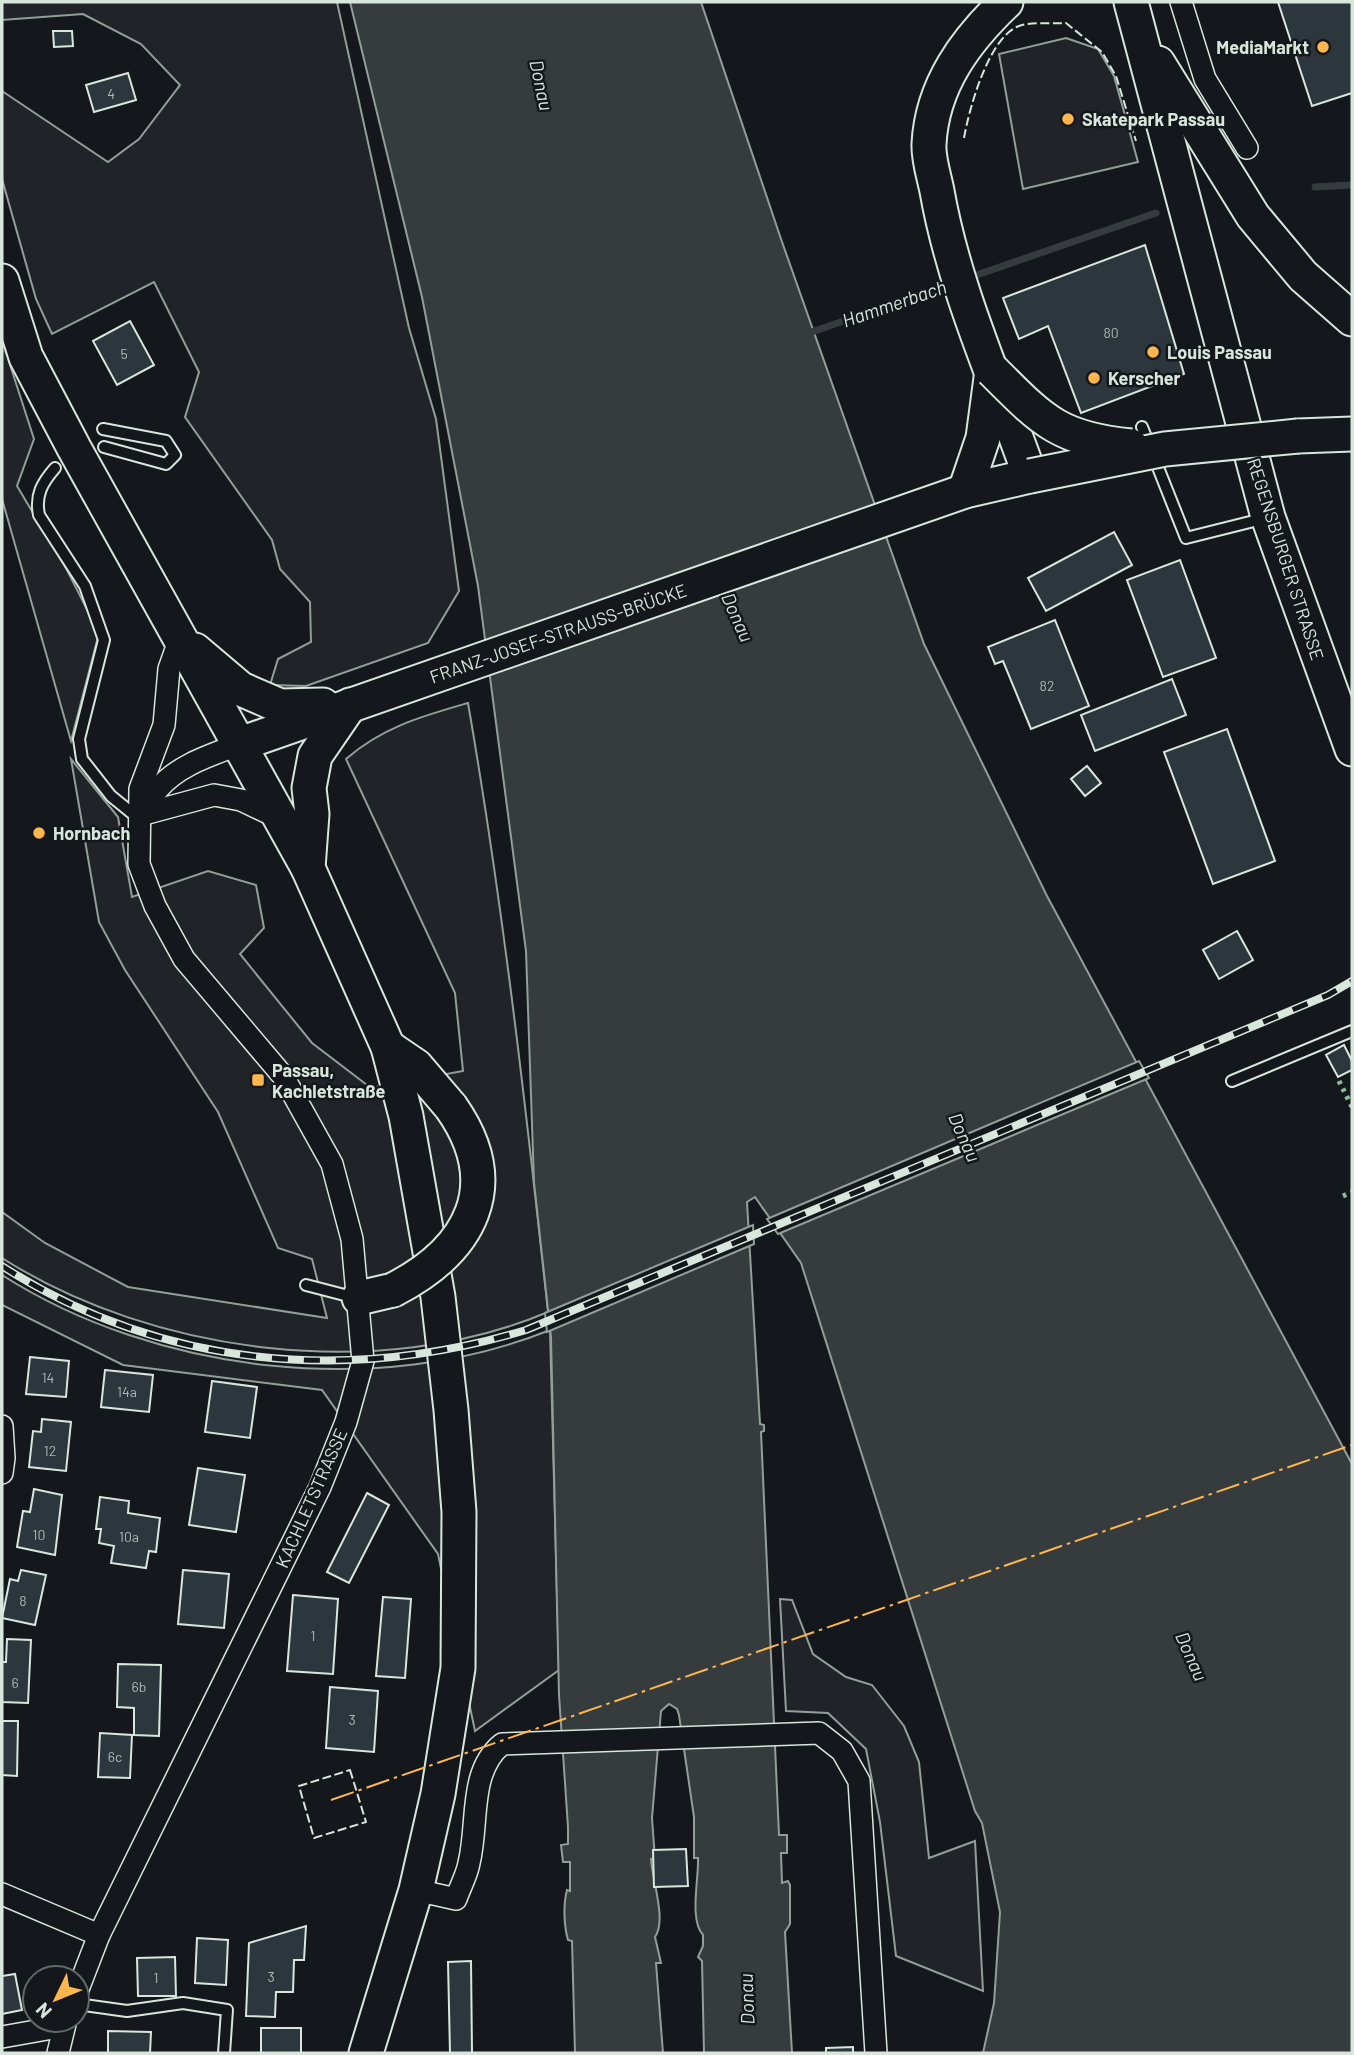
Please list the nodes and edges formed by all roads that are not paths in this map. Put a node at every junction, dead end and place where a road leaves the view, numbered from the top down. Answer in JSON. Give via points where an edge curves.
{"nodes":[{"id":1,"x":1006,"y":2,"type":"edge"},
{"id":2,"x":1131,"y":2,"type":"edge"},
{"id":3,"x":1181,"y":2,"type":"edge"},
{"id":4,"x":1140,"y":33,"type":"junction"},
{"id":5,"x":1253,"y":150,"type":"dead end"},
{"id":6,"x":2,"y":281,"type":"edge"},
{"id":7,"x":1352,"y":319,"type":"edge"},
{"id":8,"x":992,"y":370,"type":"junction"},
{"id":9,"x":103,"y":429,"type":"dead end"},
{"id":10,"x":1352,"y":434,"type":"edge"},
{"id":11,"x":1153,"y":438,"type":"junction"},
{"id":12,"x":104,"y":447,"type":"dead end"},
{"id":13,"x":55,"y":468,"type":"dead end"},
{"id":14,"x":1030,"y":475,"type":"junction"},
{"id":15,"x":965,"y":491,"type":"junction"},
{"id":16,"x":1269,"y":517,"type":"junction"},
{"id":17,"x":180,"y":638,"type":"junction"},
{"id":18,"x":350,"y":705,"type":"junction"},
{"id":19,"x":240,"y":744,"type":"junction"},
{"id":20,"x":1352,"y":749,"type":"edge"},
{"id":21,"x":142,"y":817,"type":"junction"},
{"id":22,"x":283,"y":820,"type":"junction"},
{"id":23,"x":308,"y":868,"type":"junction"},
{"id":24,"x":1352,"y":1031,"type":"edge"},
{"id":25,"x":388,"y":1047,"type":"junction"},
{"id":26,"x":1232,"y":1081,"type":"dead end"},
{"id":27,"x":306,"y":1285,"type":"dead end"},
{"id":28,"x":359,"y":1298,"type":"junction"},
{"id":29,"x":2,"y":1426,"type":"edge"},
{"id":30,"x":2,"y":1473,"type":"edge"},
{"id":31,"x":416,"y":1891,"type":"junction"},
{"id":32,"x":2,"y":1895,"type":"edge"},
{"id":33,"x":99,"y":1935,"type":"junction"},
{"id":34,"x":88,"y":1964,"type":"edge"},
{"id":35,"x":91,"y":2006,"type":"edge"},
{"id":36,"x":21,"y":2033,"type":"edge"},
{"id":37,"x":62,"y":2034,"type":"edge"},
{"id":38,"x":2,"y":2037,"type":"edge"},
{"id":39,"x":58,"y":2053,"type":"edge"},
{"id":40,"x":224,"y":2053,"type":"edge"},
{"id":41,"x":366,"y":2053,"type":"edge"},
{"id":42,"x":876,"y":2053,"type":"edge"}],
"edges":[{"from":1,"to":8,"type":"main road","via":[[955,60],[939,93],[929,145],[945,236]]},
{"from":2,"to":4,"type":"main road","name":"REGENSBURGER STRASSE"},
{"from":3,"to":5,"type":"street","via":[[1205,79]]},
{"from":4,"to":7,"type":"main road","via":[[1253,216],[1303,276]]},
{"from":4,"to":16,"type":"main road","name":"REGENSBURGER STRASSE"},
{"from":6,"to":17,"type":"main road","via":[[26,357]]},
{"from":8,"to":11,"type":"main road","bridge":true,"via":[[1042,420],[1091,442]]},
{"from":8,"to":14,"type":"main road"},
{"from":8,"to":15,"type":"main road","via":[[984,439]]},
{"from":9,"to":12,"type":"lane","via":[[166,442],[175,455],[166,464]]},
{"from":10,"to":11,"type":"main road","bridge":true},
{"from":11,"to":14,"type":"main road","name":"FRANZ-JOSEF-STRAUSS-BRÜCKE","bridge":true},
{"from":11,"to":16,"type":"lane","via":[[1186,538]]},
{"from":13,"to":21,"type":"lane","via":[[42,482],[39,515],[85,586],[104,640],[79,739],[82,759],[111,796]]},
{"from":14,"to":15,"type":"main road","name":"FRANZ-JOSEF-STRAUSS-BRÜCKE"},
{"from":15,"to":18,"type":"main road","name":"FRANZ-JOSEF-STRAUSS-BRÜCKE"},
{"from":16,"to":20,"type":"main road","name":"REGENSBURGER STRASSE"},
{"from":17,"to":18,"type":"main road","via":[[241,689],[280,706]]},
{"from":17,"to":19,"type":"main road"},
{"from":17,"to":21,"type":"street","name":"KACHLETSTRASSE","via":[[169,668],[164,724],[140,789]]},
{"from":18,"to":19,"type":"main road","name":"FRANZ-JOSEF-STRAUSS-BRÜCKE"},
{"from":18,"to":23,"type":"main road","via":[[315,756],[309,788]]},
{"from":19,"to":21,"type":"street","via":[[198,760],[169,778]]},
{"from":19,"to":22,"type":"main road"},
{"from":21,"to":22,"type":"street","via":[[214,795],[241,800]]},
{"from":21,"to":28,"type":"street","name":"KACHLETSTRASSE","via":[[139,864],[155,906],[184,959],[283,1076],[332,1164],[352,1239]]},
{"from":22,"to":23,"type":"main road"},
{"from":23,"to":25,"type":"main road"},
{"from":24,"to":26,"type":"lane"},
{"from":25,"to":28,"type":"main road","bridge":true,"via":[[416,1066],[466,1127],[477,1165],[477,1198],[459,1241],[424,1275],[393,1290]]},
{"from":25,"to":31,"type":"main road","via":[[406,1116],[438,1297],[459,1512],[458,1668],[438,1794]]},
{"from":27,"to":28,"type":"lane"},
{"from":28,"to":33,"type":"street","name":"KACHLETSTRASSE","via":[[363,1362],[320,1487]]},
{"from":29,"to":30,"type":"street"},
{"from":31,"to":41,"type":"main road"},
{"from":31,"to":42,"type":"street","via":[[456,1899],[469,1864],[481,1770],[502,1744],[819,1732],[842,1751],[859,1781]]},
{"from":32,"to":33,"type":"street"},
{"from":33,"to":34,"type":"street","name":"KACHLETSTRASSE"},
{"from":35,"to":40,"type":"lane","via":[[127,2011],[183,2003],[227,2010]]},
{"from":36,"to":38,"type":"street"},
{"from":37,"to":39,"type":"street"}]}
